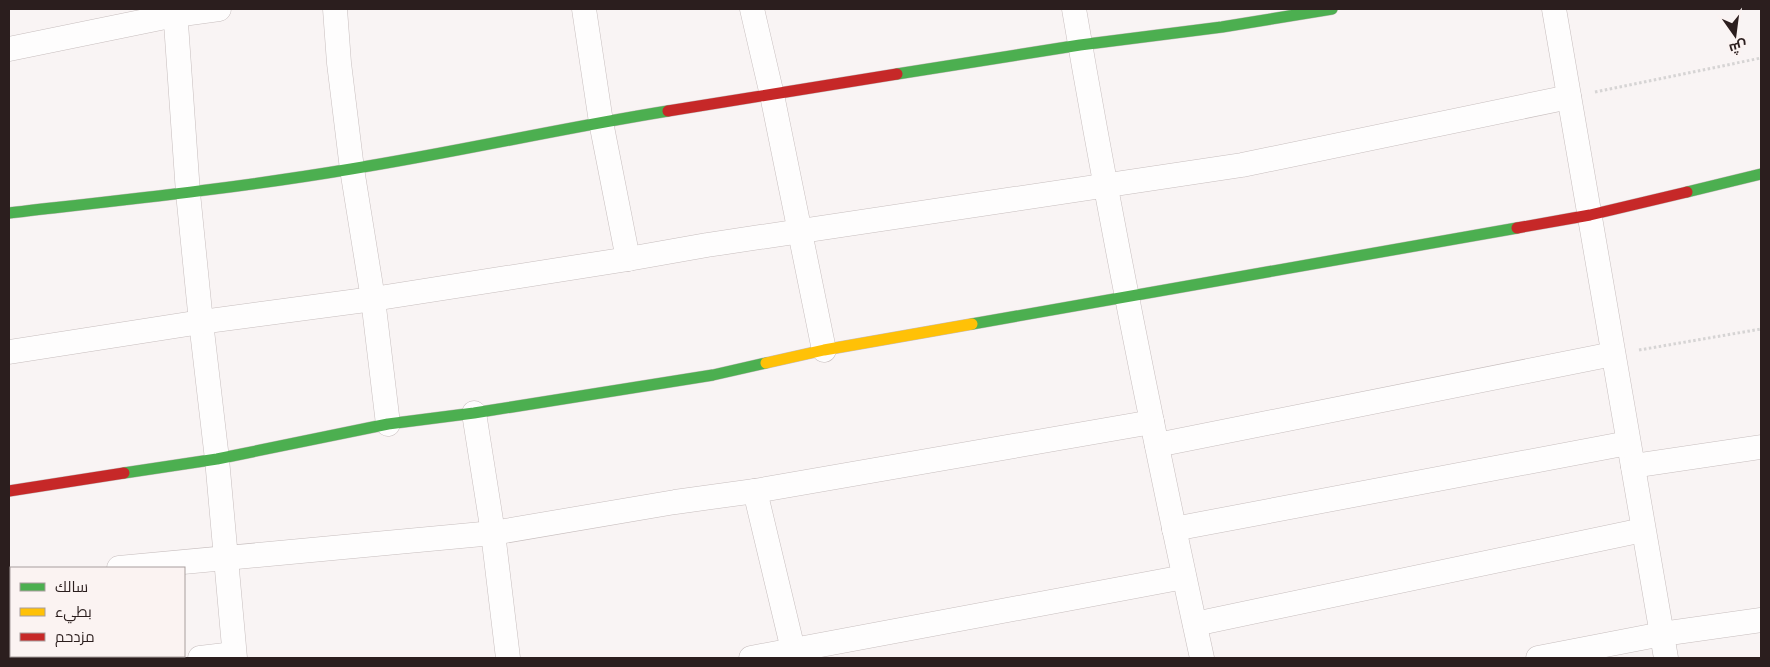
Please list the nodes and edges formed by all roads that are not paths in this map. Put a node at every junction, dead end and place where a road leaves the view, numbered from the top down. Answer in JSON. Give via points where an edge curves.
{"nodes":[{"id":1,"x":219,"y":9,"type":"edge"},
{"id":2,"x":335,"y":9,"type":"edge"},
{"id":3,"x":584,"y":9,"type":"edge"},
{"id":4,"x":752,"y":9,"type":"edge"},
{"id":5,"x":1074,"y":9,"type":"edge"},
{"id":6,"x":1332,"y":9,"type":"edge"},
{"id":7,"x":1554,"y":9,"type":"edge"},
{"id":8,"x":175,"y":12,"type":"edge"},
{"id":9,"x":1080,"y":45,"type":"junction"},
{"id":10,"x":9,"y":49,"type":"edge"},
{"id":11,"x":772,"y":95,"type":"junction"},
{"id":12,"x":1569,"y":97,"type":"junction"},
{"id":13,"x":601,"y":122,"type":"junction"},
{"id":14,"x":352,"y":169,"type":"junction"},
{"id":15,"x":1761,"y":174,"type":"edge"},
{"id":16,"x":1106,"y":185,"type":"junction"},
{"id":17,"x":188,"y":193,"type":"junction"},
{"id":18,"x":9,"y":213,"type":"edge"},
{"id":19,"x":1590,"y":216,"type":"junction"},
{"id":20,"x":800,"y":231,"type":"junction"},
{"id":21,"x":628,"y":259,"type":"junction"},
{"id":22,"x":1127,"y":296,"type":"junction"},
{"id":23,"x":372,"y":299,"type":"junction"},
{"id":24,"x":201,"y":322,"type":"junction"},
{"id":25,"x":824,"y":350,"type":"junction"},
{"id":26,"x":9,"y":352,"type":"edge"},
{"id":27,"x":1613,"y":354,"type":"junction"},
{"id":28,"x":474,"y":413,"type":"junction"},
{"id":29,"x":1152,"y":422,"type":"junction"},
{"id":30,"x":388,"y":424,"type":"junction"},
{"id":31,"x":1628,"y":442,"type":"junction"},
{"id":32,"x":1157,"y":445,"type":"junction"},
{"id":33,"x":1761,"y":447,"type":"edge"},
{"id":34,"x":217,"y":459,"type":"junction"},
{"id":35,"x":1633,"y":466,"type":"junction"},
{"id":36,"x":9,"y":491,"type":"edge"},
{"id":37,"x":754,"y":491,"type":"junction"},
{"id":38,"x":1174,"y":529,"type":"junction"},
{"id":39,"x":1643,"y":530,"type":"junction"},
{"id":40,"x":493,"y":533,"type":"junction"},
{"id":41,"x":226,"y":558,"type":"junction"},
{"id":42,"x":130,"y":567,"type":"edge"},
{"id":43,"x":1184,"y":576,"type":"junction"},
{"id":44,"x":1761,"y":620,"type":"edge"},
{"id":45,"x":1195,"y":624,"type":"junction"},
{"id":46,"x":1662,"y":634,"type":"junction"},
{"id":47,"x":794,"y":654,"type":"edge"},
{"id":48,"x":234,"y":656,"type":"edge"},
{"id":49,"x":200,"y":658,"type":"edge"},
{"id":50,"x":508,"y":658,"type":"edge"},
{"id":51,"x":751,"y":658,"type":"edge"},
{"id":52,"x":1202,"y":658,"type":"edge"},
{"id":53,"x":1538,"y":658,"type":"edge"},
{"id":54,"x":1666,"y":658,"type":"edge"}],
"edges":[{"from":1,"to":8,"type":"street"},
{"from":2,"to":14,"type":"street"},
{"from":3,"to":13,"type":"street"},
{"from":4,"to":11,"type":"street"},
{"from":5,"to":9,"type":"street"},
{"from":6,"to":9,"type":"street"},
{"from":7,"to":12,"type":"street"},
{"from":8,"to":10,"type":"street"},
{"from":8,"to":17,"type":"street"},
{"from":9,"to":11,"type":"street"},
{"from":9,"to":16,"type":"street"},
{"from":11,"to":13,"type":"street"},
{"from":11,"to":20,"type":"street"},
{"from":12,"to":16,"type":"street","via":[[1242,165]]},
{"from":12,"to":19,"type":"street"},
{"from":13,"to":14,"type":"street"},
{"from":13,"to":21,"type":"street"},
{"from":14,"to":17,"type":"street"},
{"from":14,"to":23,"type":"street"},
{"from":15,"to":19,"type":"street"},
{"from":16,"to":20,"type":"street"},
{"from":16,"to":22,"type":"street"},
{"from":17,"to":18,"type":"street"},
{"from":17,"to":24,"type":"street"},
{"from":19,"to":22,"type":"street"},
{"from":19,"to":27,"type":"street"},
{"from":20,"to":21,"type":"street"},
{"from":20,"to":25,"type":"street"},
{"from":21,"to":23,"type":"street"},
{"from":22,"to":25,"type":"street"},
{"from":22,"to":29,"type":"street"},
{"from":23,"to":24,"type":"street"},
{"from":23,"to":30,"type":"street"},
{"from":24,"to":26,"type":"street"},
{"from":24,"to":34,"type":"street"},
{"from":25,"to":28,"type":"street","via":[[712,375]]},
{"from":27,"to":31,"type":"street"},
{"from":27,"to":32,"type":"street"},
{"from":28,"to":30,"type":"street"},
{"from":28,"to":40,"type":"street"},
{"from":29,"to":32,"type":"street"},
{"from":29,"to":37,"type":"street"},
{"from":30,"to":34,"type":"street"},
{"from":31,"to":35,"type":"street"},
{"from":31,"to":38,"type":"street"},
{"from":32,"to":38,"type":"street"},
{"from":33,"to":35,"type":"street"},
{"from":34,"to":36,"type":"street"},
{"from":34,"to":41,"type":"street"},
{"from":35,"to":39,"type":"street"},
{"from":37,"to":40,"type":"street"},
{"from":37,"to":47,"type":"street"},
{"from":38,"to":43,"type":"street"},
{"from":39,"to":45,"type":"street"},
{"from":39,"to":46,"type":"street"},
{"from":40,"to":41,"type":"street"},
{"from":40,"to":50,"type":"street"},
{"from":41,"to":42,"type":"street"},
{"from":41,"to":48,"type":"street"},
{"from":43,"to":45,"type":"street"},
{"from":43,"to":47,"type":"street"},
{"from":44,"to":46,"type":"street"},
{"from":45,"to":52,"type":"street"},
{"from":46,"to":53,"type":"street"},
{"from":46,"to":54,"type":"street"},
{"from":47,"to":51,"type":"street"},
{"from":48,"to":49,"type":"street"}]}
